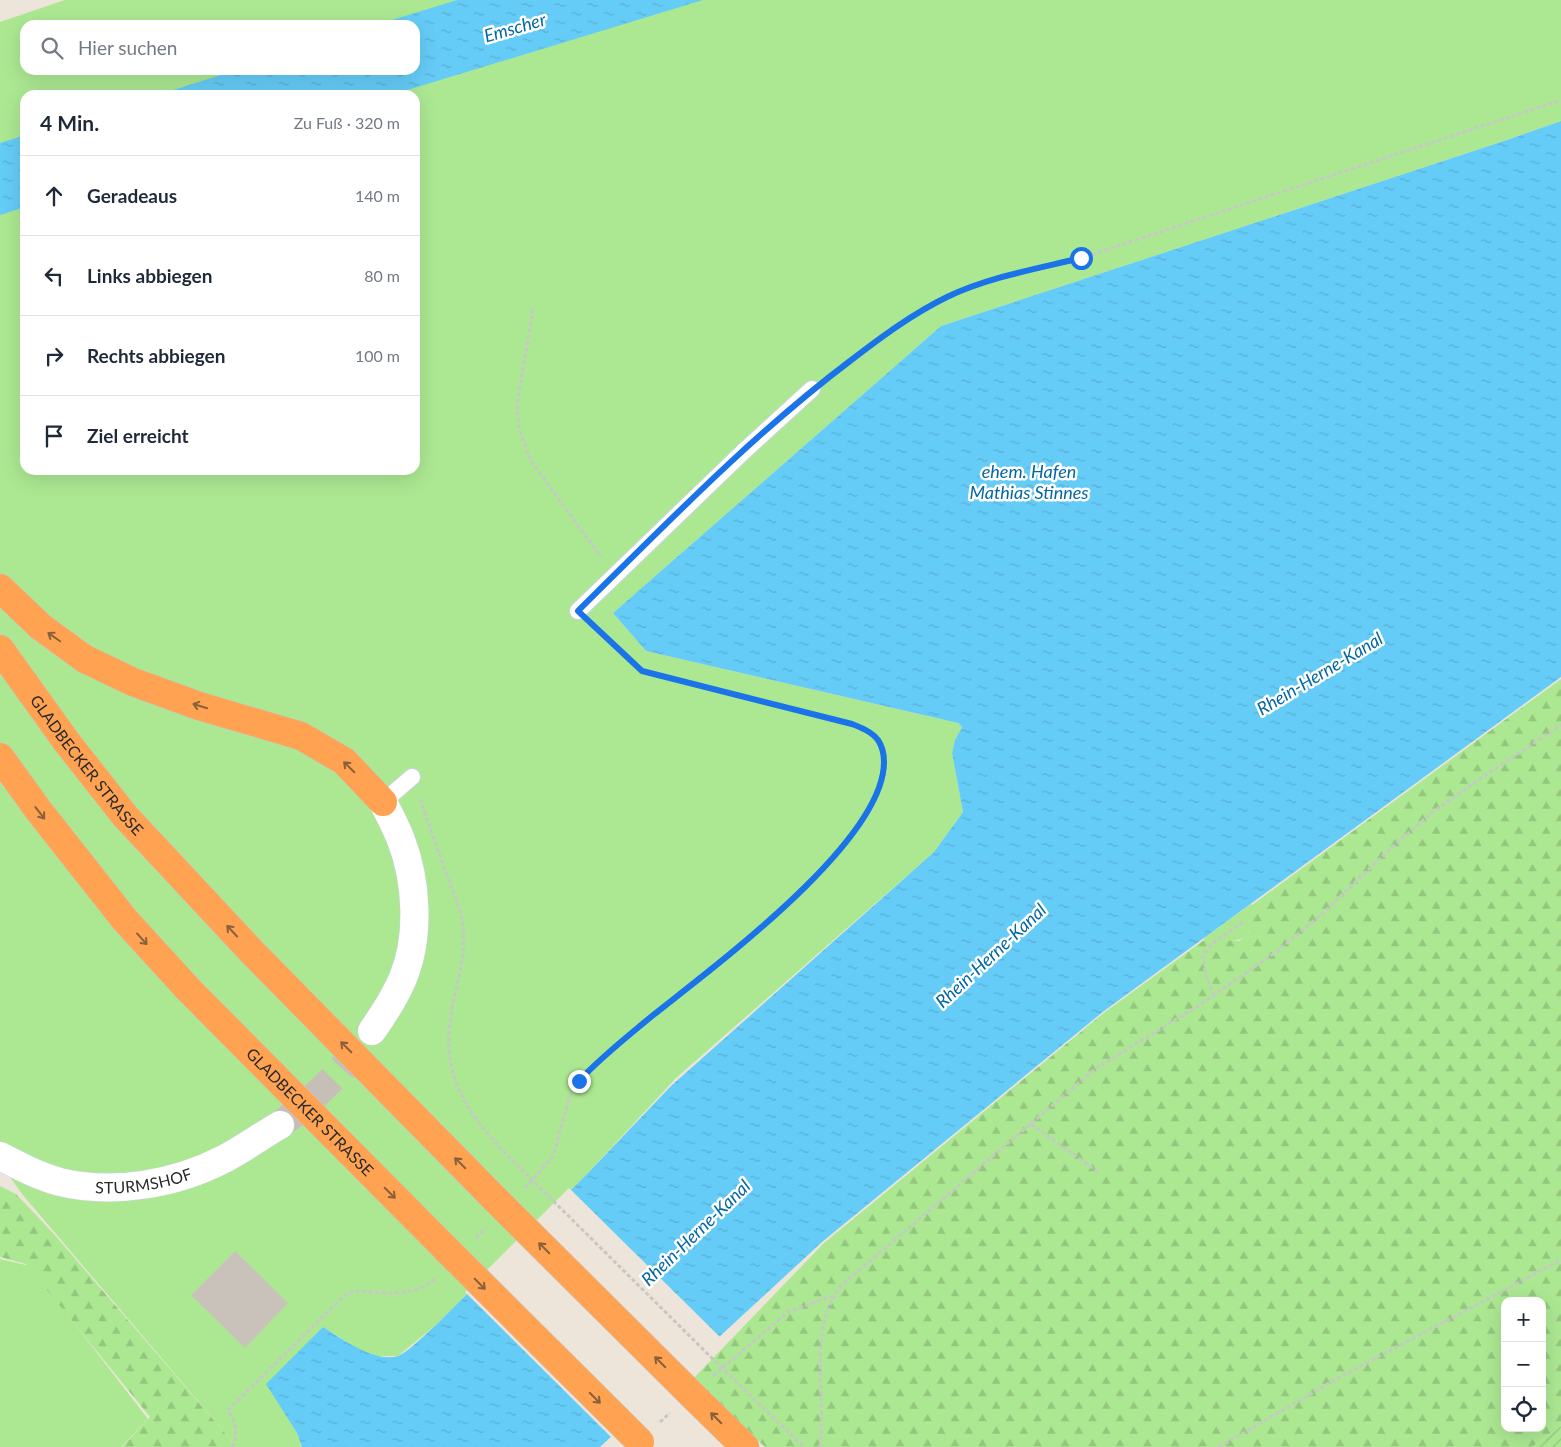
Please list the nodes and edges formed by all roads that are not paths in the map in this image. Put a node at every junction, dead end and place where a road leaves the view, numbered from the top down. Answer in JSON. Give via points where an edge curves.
{"nodes":[{"id":1,"x":812,"y":390,"type":"road end"},
{"id":2,"x":0,"y":588,"type":"edge"},
{"id":3,"x":578,"y":611,"type":"road end"},
{"id":4,"x":0,"y":649,"type":"edge"},
{"id":5,"x":0,"y":757,"type":"edge"},
{"id":6,"x":412,"y":777,"type":"road end"},
{"id":7,"x":383,"y":802,"type":"junction"},
{"id":8,"x":372,"y":1031,"type":"tunnel mouth"},
{"id":9,"x":280,"y":1125,"type":"tunnel mouth"},
{"id":10,"x":0,"y":1156,"type":"edge"},
{"id":11,"x":645,"y":1441,"type":"edge"},
{"id":12,"x":744,"y":1445,"type":"edge"}],
"edges":[{"from":1,"to":3,"type":"lane"},
{"from":7,"to":2,"type":"highway","one_way":true,"via":[[344,762],[301,736],[199,706],[133,682],[85,659],[41,627]]},
{"from":12,"to":4,"type":"highway","name":"GLADBECKER STRASSE","one_way":true,"bridge":true,"via":[[685,1402],[502,1204],[252,952],[124,816]]},
{"from":5,"to":11,"type":"highway","name":"GLADBECKER STRASSE","one_way":true,"bridge":true,"via":[[126,920],[188,989],[446,1249]]},
{"from":6,"to":7,"type":"lane"},
{"from":7,"to":8,"type":"street","via":[[407,860],[414,922],[403,978]]},
{"from":9,"to":10,"type":"street","name":"STURMSHOF","via":[[208,1166],[172,1178],[127,1186],[96,1187],[61,1182],[28,1171]]}]}
